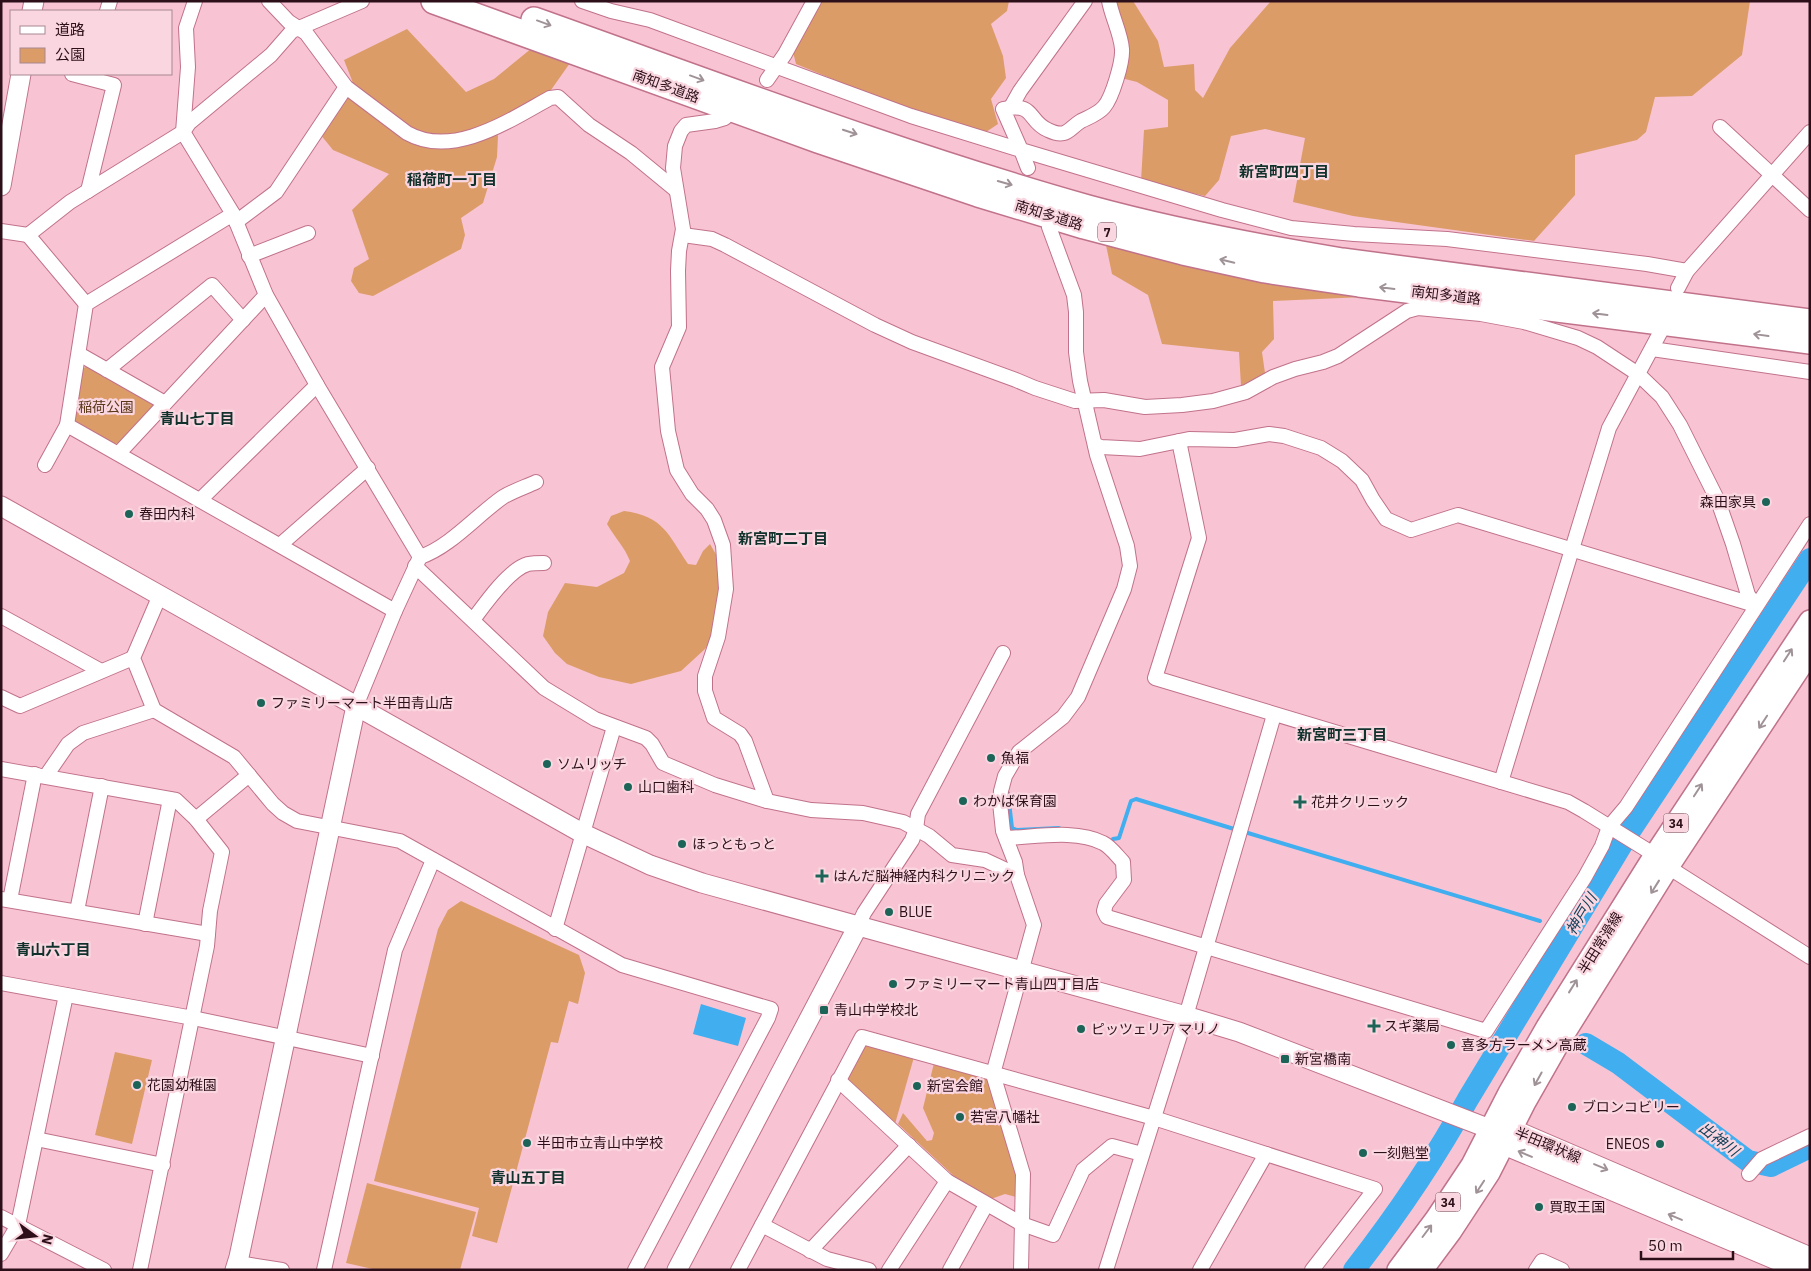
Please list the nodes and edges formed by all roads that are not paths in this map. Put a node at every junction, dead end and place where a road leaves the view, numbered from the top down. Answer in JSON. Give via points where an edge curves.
{"nodes":[{"id":1,"x":195,"y":1,"type":"edge"},
{"id":2,"x":269,"y":1,"type":"edge"},
{"id":3,"x":362,"y":1,"type":"edge"},
{"id":4,"x":434,"y":1,"type":"edge"},
{"id":5,"x":482,"y":1,"type":"edge"},
{"id":6,"x":582,"y":1,"type":"edge"},
{"id":7,"x":814,"y":1,"type":"edge"},
{"id":8,"x":1085,"y":1,"type":"edge"},
{"id":9,"x":1109,"y":1,"type":"edge"},
{"id":10,"x":298,"y":28,"type":"junction"},
{"id":11,"x":776,"y":67,"type":"junction"},
{"id":12,"x":21,"y":75,"type":"edge"},
{"id":13,"x":82,"y":75,"type":"edge"},
{"id":14,"x":767,"y":80,"type":"dead end"},
{"id":15,"x":346,"y":87,"type":"junction"},
{"id":16,"x":1011,"y":107,"type":"junction"},
{"id":17,"x":725,"y":118,"type":"dead end"},
{"id":18,"x":1720,"y":127,"type":"dead end"},
{"id":19,"x":6,"y":129,"type":"edge"},
{"id":20,"x":183,"y":132,"type":"junction"},
{"id":21,"x":1810,"y":132,"type":"edge"},
{"id":22,"x":1020,"y":150,"type":"junction"},
{"id":23,"x":1028,"y":168,"type":"dead end"},
{"id":24,"x":1772,"y":176,"type":"junction"},
{"id":25,"x":1,"y":186,"type":"edge"},
{"id":26,"x":676,"y":190,"type":"junction"},
{"id":27,"x":88,"y":191,"type":"junction"},
{"id":28,"x":1810,"y":210,"type":"edge"},
{"id":29,"x":234,"y":218,"type":"junction"},
{"id":30,"x":1049,"y":227,"type":"dead end"},
{"id":31,"x":1,"y":231,"type":"edge"},
{"id":32,"x":308,"y":233,"type":"dead end"},
{"id":33,"x":28,"y":235,"type":"junction"},
{"id":34,"x":683,"y":235,"type":"junction"},
{"id":35,"x":249,"y":256,"type":"junction"},
{"id":36,"x":1687,"y":271,"type":"junction"},
{"id":37,"x":1678,"y":288,"type":"dead end"},
{"id":38,"x":266,"y":295,"type":"junction"},
{"id":39,"x":86,"y":304,"type":"junction"},
{"id":40,"x":243,"y":320,"type":"junction"},
{"id":41,"x":1810,"y":322,"type":"edge"},
{"id":42,"x":1661,"y":331,"type":"dead end"},
{"id":43,"x":1810,"y":341,"type":"edge"},
{"id":44,"x":1652,"y":349,"type":"junction"},
{"id":45,"x":79,"y":354,"type":"junction"},
{"id":46,"x":107,"y":370,"type":"junction"},
{"id":47,"x":1810,"y":372,"type":"edge"},
{"id":48,"x":1638,"y":374,"type":"junction"},
{"id":49,"x":317,"y":385,"type":"junction"},
{"id":50,"x":1086,"y":400,"type":"junction"},
{"id":51,"x":165,"y":403,"type":"junction"},
{"id":52,"x":67,"y":425,"type":"junction"},
{"id":53,"x":1179,"y":441,"type":"junction"},
{"id":54,"x":1096,"y":445,"type":"junction"},
{"id":55,"x":119,"y":453,"type":"junction"},
{"id":56,"x":45,"y":464,"type":"dead end"},
{"id":57,"x":368,"y":468,"type":"junction"},
{"id":58,"x":536,"y":482,"type":"dead end"},
{"id":59,"x":200,"y":500,"type":"junction"},
{"id":60,"x":1,"y":506,"type":"edge"},
{"id":61,"x":1810,"y":524,"type":"edge"},
{"id":62,"x":280,"y":545,"type":"junction"},
{"id":63,"x":1572,"y":550,"type":"junction"},
{"id":64,"x":418,"y":561,"type":"junction"},
{"id":65,"x":544,"y":563,"type":"dead end"},
{"id":66,"x":160,"y":595,"type":"junction"},
{"id":67,"x":1756,"y":605,"type":"junction"},
{"id":68,"x":395,"y":611,"type":"junction"},
{"id":69,"x":3,"y":619,"type":"edge"},
{"id":70,"x":473,"y":620,"type":"junction"},
{"id":71,"x":1810,"y":621,"type":"edge"},
{"id":72,"x":1810,"y":652,"type":"edge"},
{"id":73,"x":1002,"y":653,"type":"dead end"},
{"id":74,"x":133,"y":658,"type":"junction"},
{"id":75,"x":101,"y":671,"type":"junction"},
{"id":76,"x":1,"y":696,"type":"edge"},
{"id":77,"x":356,"y":706,"type":"junction"},
{"id":78,"x":154,"y":710,"type":"junction"},
{"id":79,"x":1274,"y":715,"type":"junction"},
{"id":80,"x":614,"y":727,"type":"junction"},
{"id":81,"x":1,"y":768,"type":"edge"},
{"id":82,"x":40,"y":775,"type":"junction"},
{"id":83,"x":249,"y":775,"type":"junction"},
{"id":84,"x":1501,"y":782,"type":"junction"},
{"id":85,"x":102,"y":786,"type":"junction"},
{"id":86,"x":170,"y":799,"type":"junction"},
{"id":87,"x":767,"y":801,"type":"junction"},
{"id":88,"x":196,"y":819,"type":"junction"},
{"id":89,"x":330,"y":828,"type":"junction"},
{"id":90,"x":916,"y":829,"type":"junction"},
{"id":91,"x":1612,"y":829,"type":"junction"},
{"id":92,"x":582,"y":833,"type":"junction"},
{"id":93,"x":1006,"y":838,"type":"junction"},
{"id":94,"x":1655,"y":857,"type":"junction"},
{"id":95,"x":433,"y":860,"type":"junction"},
{"id":96,"x":1017,"y":875,"type":"junction"},
{"id":97,"x":6,"y":899,"type":"edge"},
{"id":98,"x":77,"y":911,"type":"junction"},
{"id":99,"x":145,"y":924,"type":"junction"},
{"id":100,"x":858,"y":926,"type":"junction"},
{"id":101,"x":554,"y":929,"type":"junction"},
{"id":102,"x":208,"y":934,"type":"junction"},
{"id":103,"x":1205,"y":946,"type":"junction"},
{"id":104,"x":1810,"y":957,"type":"edge"},
{"id":105,"x":1021,"y":971,"type":"junction"},
{"id":106,"x":1,"y":983,"type":"edge"},
{"id":107,"x":66,"y":995,"type":"junction"},
{"id":108,"x":1186,"y":1016,"type":"junction"},
{"id":109,"x":193,"y":1018,"type":"junction"},
{"id":110,"x":285,"y":1037,"type":"junction"},
{"id":111,"x":372,"y":1056,"type":"junction"},
{"id":112,"x":993,"y":1074,"type":"junction"},
{"id":113,"x":838,"y":1080,"type":"junction"},
{"id":114,"x":1154,"y":1118,"type":"junction"},
{"id":115,"x":1502,"y":1134,"type":"junction"},
{"id":116,"x":1810,"y":1136,"type":"edge"},
{"id":117,"x":36,"y":1138,"type":"junction"},
{"id":118,"x":910,"y":1145,"type":"junction"},
{"id":119,"x":1142,"y":1154,"type":"junction"},
{"id":120,"x":1266,"y":1154,"type":"junction"},
{"id":121,"x":163,"y":1165,"type":"junction"},
{"id":122,"x":1749,"y":1174,"type":"dead end"},
{"id":123,"x":948,"y":1182,"type":"junction"},
{"id":124,"x":986,"y":1204,"type":"junction"},
{"id":125,"x":1,"y":1217,"type":"edge"},
{"id":126,"x":1022,"y":1224,"type":"junction"},
{"id":127,"x":762,"y":1225,"type":"junction"},
{"id":128,"x":18,"y":1226,"type":"junction"},
{"id":129,"x":810,"y":1250,"type":"junction"},
{"id":130,"x":1,"y":1254,"type":"edge"},
{"id":131,"x":1810,"y":1257,"type":"edge"},
{"id":132,"x":236,"y":1266,"type":"edge"},
{"id":133,"x":104,"y":1270,"type":"edge"},
{"id":134,"x":140,"y":1270,"type":"edge"},
{"id":135,"x":282,"y":1270,"type":"edge"},
{"id":136,"x":324,"y":1270,"type":"edge"},
{"id":137,"x":635,"y":1270,"type":"edge"},
{"id":138,"x":677,"y":1270,"type":"edge"},
{"id":139,"x":738,"y":1270,"type":"edge"},
{"id":140,"x":869,"y":1270,"type":"edge"},
{"id":141,"x":889,"y":1270,"type":"edge"},
{"id":142,"x":950,"y":1270,"type":"edge"},
{"id":143,"x":1021,"y":1270,"type":"edge"},
{"id":144,"x":1106,"y":1270,"type":"edge"},
{"id":145,"x":1200,"y":1270,"type":"edge"},
{"id":146,"x":1312,"y":1270,"type":"edge"},
{"id":147,"x":1398,"y":1270,"type":"edge"},
{"id":148,"x":1422,"y":1270,"type":"edge"},
{"id":149,"x":1536,"y":1270,"type":"edge"},
{"id":150,"x":1562,"y":1270,"type":"edge"},
{"id":151,"x":1800,"y":1270,"type":"edge"}],
"edges":[{"from":1,"to":20,"type":"street","via":[[186,28],[188,67]]},
{"from":2,"to":10,"type":"street"},
{"from":3,"to":10,"type":"street"},
{"from":43,"to":4,"type":"highway","name":"南知多道路","number":"7","one_way":true,"via":[[1359,284],[1265,270],[1183,252],[950,185]]},
{"from":5,"to":41,"type":"highway","name":"南知多道路","number":"7","one_way":true,"via":[[822,123],[991,179],[1186,232],[1342,261]]},
{"from":6,"to":11,"type":"street","via":[[650,20]]},
{"from":7,"to":11,"type":"street"},
{"from":8,"to":16,"type":"street"},
{"from":9,"to":16,"type":"street","via":[[1122,49],[1116,79],[1105,107],[1070,132],[1061,134],[1041,126],[1030,112]]},
{"from":10,"to":15,"type":"street","via":[[306,33]]},
{"from":10,"to":20,"type":"street","via":[[271,55],[189,123]]},
{"from":11,"to":14,"type":"street"},
{"from":11,"to":22,"type":"street","via":[[911,116]]},
{"from":12,"to":19,"type":"street"},
{"from":13,"to":27,"type":"street","via":[[114,85]]},
{"from":15,"to":26,"type":"street","via":[[407,133],[418,140],[430,142],[487,132],[550,98],[558,97],[589,125],[631,153]]},
{"from":15,"to":29,"type":"street","via":[[276,192]]},
{"from":16,"to":22,"type":"street","via":[[1003,109]]},
{"from":17,"to":26,"type":"street","via":[[691,124],[681,131],[673,158]]},
{"from":18,"to":24,"type":"street"},
{"from":19,"to":25,"type":"street"},
{"from":20,"to":27,"type":"street"},
{"from":20,"to":29,"type":"street"},
{"from":21,"to":24,"type":"street"},
{"from":22,"to":23,"type":"street"},
{"from":22,"to":36,"type":"street","via":[[1291,228],[1447,239]]},
{"from":24,"to":28,"type":"street"},
{"from":24,"to":36,"type":"street"},
{"from":26,"to":34,"type":"street"},
{"from":27,"to":33,"type":"street"},
{"from":29,"to":35,"type":"street"},
{"from":29,"to":39,"type":"street"},
{"from":30,"to":50,"type":"street","via":[[1074,295],[1076,352]]},
{"from":31,"to":33,"type":"street"},
{"from":32,"to":35,"type":"street"},
{"from":33,"to":39,"type":"street"},
{"from":34,"to":50,"type":"street","via":[[726,245],[912,342],[1035,388],[1075,400]]},
{"from":34,"to":87,"type":"street","via":[[678,271],[679,327],[662,367],[668,431],[677,470],[714,520],[723,546],[726,589],[718,638],[705,676],[705,691],[714,718],[740,734],[745,741]]},
{"from":35,"to":38,"type":"street"},
{"from":36,"to":37,"type":"street"},
{"from":38,"to":40,"type":"street"},
{"from":38,"to":49,"type":"street"},
{"from":39,"to":45,"type":"street"},
{"from":40,"to":46,"type":"street","via":[[212,285]]},
{"from":40,"to":51,"type":"street"},
{"from":42,"to":44,"type":"street"},
{"from":44,"to":47,"type":"street"},
{"from":44,"to":48,"type":"street"},
{"from":45,"to":46,"type":"street"},
{"from":45,"to":52,"type":"street"},
{"from":46,"to":51,"type":"street"},
{"from":48,"to":50,"type":"street","via":[[1578,338],[1524,322],[1418,308],[1407,311],[1338,356],[1214,401],[1146,406]]},
{"from":48,"to":63,"type":"street","via":[[1609,428]]},
{"from":48,"to":67,"type":"street","via":[[1662,397],[1680,425],[1718,501],[1748,595]]},
{"from":49,"to":57,"type":"street"},
{"from":49,"to":59,"type":"street"},
{"from":50,"to":54,"type":"street"},
{"from":51,"to":55,"type":"street"},
{"from":52,"to":55,"type":"street"},
{"from":52,"to":56,"type":"street"},
{"from":53,"to":54,"type":"street","via":[[1140,449]]},
{"from":53,"to":63,"type":"street","via":[[1284,436],[1321,448],[1342,461],[1362,480],[1386,519],[1411,530],[1458,515]]},
{"from":53,"to":79,"type":"street","via":[[1198,538],[1155,678]]},
{"from":54,"to":93,"type":"street","via":[[1130,555],[1128,577],[1078,697],[1063,717],[1029,743],[1010,764],[1000,803]]},
{"from":55,"to":59,"type":"street"},
{"from":57,"to":62,"type":"street"},
{"from":57,"to":64,"type":"street"},
{"from":58,"to":64,"type":"street","via":[[504,496],[453,538]]},
{"from":59,"to":62,"type":"street"},
{"from":60,"to":66,"type":"street"},
{"from":61,"to":67,"type":"street"},
{"from":62,"to":68,"type":"street"},
{"from":63,"to":67,"type":"street"},
{"from":63,"to":84,"type":"street"},
{"from":64,"to":68,"type":"street"},
{"from":64,"to":70,"type":"street"},
{"from":65,"to":70,"type":"street","via":[[528,564],[518,569],[495,591]]},
{"from":66,"to":74,"type":"street"},
{"from":66,"to":77,"type":"street"},
{"from":67,"to":91,"type":"street"},
{"from":68,"to":77,"type":"street"},
{"from":69,"to":75,"type":"street"},
{"from":70,"to":80,"type":"street","via":[[544,688]]},
{"from":94,"to":71,"type":"main road","name":"半田常滑線","number":"34","one_way":true},
{"from":72,"to":94,"type":"main road","name":"半田常滑線","number":"34","one_way":true},
{"from":73,"to":90,"type":"street","via":[[918,814]]},
{"from":74,"to":75,"type":"street"},
{"from":74,"to":78,"type":"street"},
{"from":75,"to":76,"type":"street","via":[[20,706]]},
{"from":77,"to":89,"type":"street"},
{"from":77,"to":92,"type":"street"},
{"from":78,"to":82,"type":"street","via":[[83,733],[68,744]]},
{"from":78,"to":83,"type":"street","via":[[234,757]]},
{"from":79,"to":84,"type":"street"},
{"from":79,"to":103,"type":"street"},
{"from":80,"to":87,"type":"street","via":[[646,738],[663,764]]},
{"from":80,"to":92,"type":"street"},
{"from":81,"to":82,"type":"street"},
{"from":82,"to":85,"type":"street"},
{"from":82,"to":97,"type":"street"},
{"from":83,"to":88,"type":"street"},
{"from":83,"to":89,"type":"street","via":[[284,813],[297,821]]},
{"from":84,"to":91,"type":"street","via":[[1568,802]]},
{"from":85,"to":86,"type":"street"},
{"from":85,"to":98,"type":"street"},
{"from":86,"to":88,"type":"street","via":[[176,800]]},
{"from":86,"to":99,"type":"street"},
{"from":87,"to":90,"type":"street","via":[[811,810],[863,813],[903,822]]},
{"from":88,"to":102,"type":"street","via":[[222,852]]},
{"from":89,"to":95,"type":"street","via":[[400,841]]},
{"from":89,"to":110,"type":"street"},
{"from":90,"to":96,"type":"street","via":[[952,855],[985,860]]},
{"from":90,"to":100,"type":"street"},
{"from":91,"to":94,"type":"street"},
{"from":91,"to":103,"type":"street","via":[[1586,877],[1486,1031]]},
{"from":92,"to":100,"type":"street","via":[[650,865],[702,883]]},
{"from":92,"to":101,"type":"street"},
{"from":93,"to":96,"type":"street"},
{"from":93,"to":103,"type":"street","via":[[1058,835],[1103,843],[1123,862],[1124,880],[1106,904],[1104,911],[1108,917]]},
{"from":94,"to":104,"type":"street"},
{"from":94,"to":115,"type":"main road","name":"半田常滑線","number":"34","via":[[1562,1036]]},
{"from":95,"to":101,"type":"street"},
{"from":95,"to":111,"type":"street","via":[[395,950]]},
{"from":96,"to":105,"type":"street","via":[[1034,925]]},
{"from":97,"to":98,"type":"street"},
{"from":98,"to":99,"type":"street"},
{"from":99,"to":102,"type":"street"},
{"from":100,"to":105,"type":"street"},
{"from":100,"to":138,"type":"street"},
{"from":101,"to":137,"type":"street","via":[[622,965],[770,1009]]},
{"from":102,"to":109,"type":"street"},
{"from":103,"to":108,"type":"street"},
{"from":105,"to":108,"type":"street"},
{"from":105,"to":112,"type":"street"},
{"from":106,"to":107,"type":"street"},
{"from":107,"to":109,"type":"street","via":[[129,1009]]},
{"from":107,"to":117,"type":"street"},
{"from":108,"to":114,"type":"street"},
{"from":108,"to":115,"type":"street","via":[[1239,1032]]},
{"from":109,"to":110,"type":"street"},
{"from":109,"to":121,"type":"street"},
{"from":110,"to":111,"type":"street"},
{"from":110,"to":132,"type":"street"},
{"from":111,"to":136,"type":"street"},
{"from":112,"to":113,"type":"street","via":[[862,1037]]},
{"from":112,"to":114,"type":"street"},
{"from":112,"to":126,"type":"street","via":[[1023,1174]]},
{"from":113,"to":118,"type":"street"},
{"from":113,"to":127,"type":"street"},
{"from":114,"to":119,"type":"street"},
{"from":114,"to":120,"type":"street"},
{"from":115,"to":131,"type":"street","name":"半田環状線","one_way":true},
{"from":147,"to":115,"type":"main road","name":"半田常滑線","number":"34","one_way":true,"via":[[1472,1165]]},
{"from":115,"to":148,"type":"main road","name":"半田常滑線","number":"34","one_way":true,"via":[[1484,1181]]},
{"from":151,"to":115,"type":"street","name":"半田環状線","one_way":true},
{"from":116,"to":122,"type":"street","via":[[1762,1159]]},
{"from":117,"to":121,"type":"street"},
{"from":117,"to":128,"type":"street"},
{"from":118,"to":123,"type":"street"},
{"from":118,"to":129,"type":"street"},
{"from":119,"to":126,"type":"street","via":[[1112,1146],[1083,1170],[1053,1235]]},
{"from":119,"to":144,"type":"street"},
{"from":120,"to":145,"type":"street"},
{"from":120,"to":146,"type":"street","via":[[1375,1189]]},
{"from":121,"to":134,"type":"street"},
{"from":123,"to":124,"type":"street"},
{"from":123,"to":141,"type":"street"},
{"from":124,"to":126,"type":"street"},
{"from":124,"to":142,"type":"street"},
{"from":125,"to":128,"type":"street"},
{"from":126,"to":143,"type":"street"},
{"from":127,"to":129,"type":"street"},
{"from":127,"to":139,"type":"street"},
{"from":128,"to":130,"type":"street"},
{"from":128,"to":133,"type":"street"},
{"from":129,"to":140,"type":"street","via":[[827,1259]]},
{"from":132,"to":135,"type":"street"},
{"from":149,"to":150,"type":"street","via":[[1542,1261]]}]}
